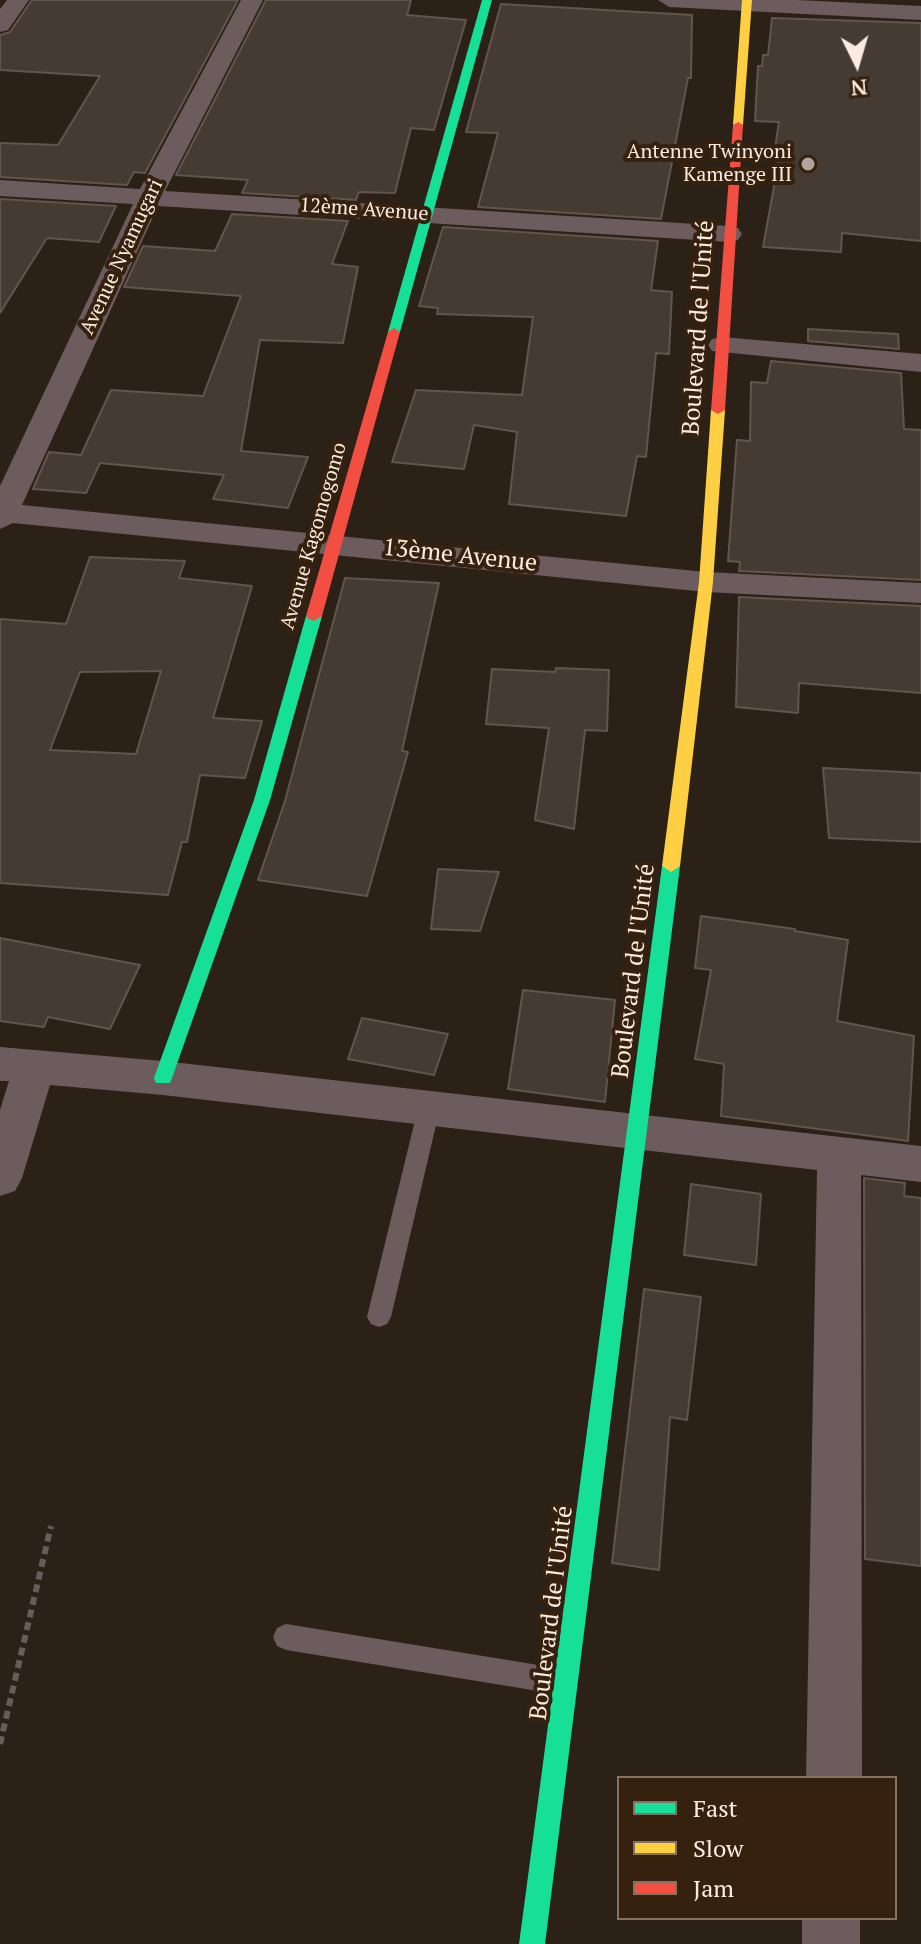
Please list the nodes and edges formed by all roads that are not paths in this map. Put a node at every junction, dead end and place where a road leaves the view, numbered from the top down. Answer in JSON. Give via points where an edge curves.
{"nodes":[{"id":1,"x":18,"y":0,"type":"edge"},
{"id":2,"x":252,"y":0,"type":"edge"},
{"id":3,"x":487,"y":0,"type":"edge"},
{"id":4,"x":669,"y":0,"type":"edge"},
{"id":5,"x":746,"y":2,"type":"edge"},
{"id":6,"x":921,"y":13,"type":"edge"},
{"id":7,"x":0,"y":25,"type":"edge"},
{"id":8,"x":0,"y":188,"type":"edge"},
{"id":9,"x":150,"y":195,"type":"junction"},
{"id":10,"x":425,"y":215,"type":"junction"},
{"id":11,"x":729,"y":234,"type":"junction"},
{"id":12,"x":722,"y":345,"type":"junction"},
{"id":13,"x":921,"y":363,"type":"edge"},
{"id":14,"x":1,"y":514,"type":"edge"},
{"id":15,"x":335,"y":543,"type":"junction"},
{"id":16,"x":706,"y":582,"type":"junction"},
{"id":17,"x":921,"y":593,"type":"edge"},
{"id":18,"x":18,"y":1065,"type":"edge"},
{"id":19,"x":163,"y":1078,"type":"junction"},
{"id":20,"x":429,"y":1108,"type":"junction"},
{"id":21,"x":638,"y":1132,"type":"junction"},
{"id":22,"x":839,"y":1155,"type":"junction"},
{"id":23,"x":921,"y":1164,"type":"edge"},
{"id":24,"x":0,"y":1178,"type":"edge"},
{"id":25,"x":379,"y":1317,"type":"dead end"},
{"id":26,"x":286,"y":1637,"type":"dead end"},
{"id":27,"x":567,"y":1683,"type":"junction"},
{"id":28,"x":834,"y":1776,"type":"edge"},
{"id":29,"x":831,"y":1920,"type":"edge"},
{"id":30,"x":532,"y":1944,"type":"edge"},
{"id":31,"x":831,"y":1944,"type":"edge"}],
"edges":[{"from":1,"to":7,"type":"street"},
{"from":2,"to":9,"type":"street","name":"Avenue Nyamugari"},
{"from":3,"to":10,"type":"street","name":"Avenue Kagomogomo"},
{"from":4,"to":5,"type":"street"},
{"from":5,"to":6,"type":"street"},
{"from":5,"to":11,"type":"street","name":"Boulevard de l'Unité"},
{"from":8,"to":9,"type":"street","name":"12ème Avenue"},
{"from":9,"to":10,"type":"street","name":"12ème Avenue"},
{"from":9,"to":14,"type":"street","name":"Avenue Nyamugari"},
{"from":10,"to":11,"type":"street","name":"12ème Avenue"},
{"from":10,"to":15,"type":"street","name":"Avenue Kagomogomo"},
{"from":11,"to":12,"type":"street","name":"Boulevard de l'Unité"},
{"from":12,"to":13,"type":"street"},
{"from":12,"to":16,"type":"street","name":"Boulevard de l'Unité"},
{"from":14,"to":15,"type":"street","name":"13ème Avenue"},
{"from":15,"to":16,"type":"street","name":"13ème Avenue"},
{"from":15,"to":19,"type":"street","name":"Avenue Kagomogomo","via":[[262,800]]},
{"from":16,"to":17,"type":"street","name":"13ème Avenue"},
{"from":16,"to":21,"type":"street","name":"Boulevard de l'Unité"},
{"from":18,"to":19,"type":"street"},
{"from":18,"to":24,"type":"street"},
{"from":19,"to":20,"type":"street"},
{"from":20,"to":21,"type":"street"},
{"from":20,"to":25,"type":"lane"},
{"from":21,"to":22,"type":"street"},
{"from":21,"to":27,"type":"street","name":"Boulevard de l'Unité"},
{"from":22,"to":23,"type":"street"},
{"from":22,"to":28,"type":"street"},
{"from":26,"to":27,"type":"lane"},
{"from":27,"to":30,"type":"street","name":"Boulevard de l'Unité"},
{"from":29,"to":31,"type":"street"}]}
